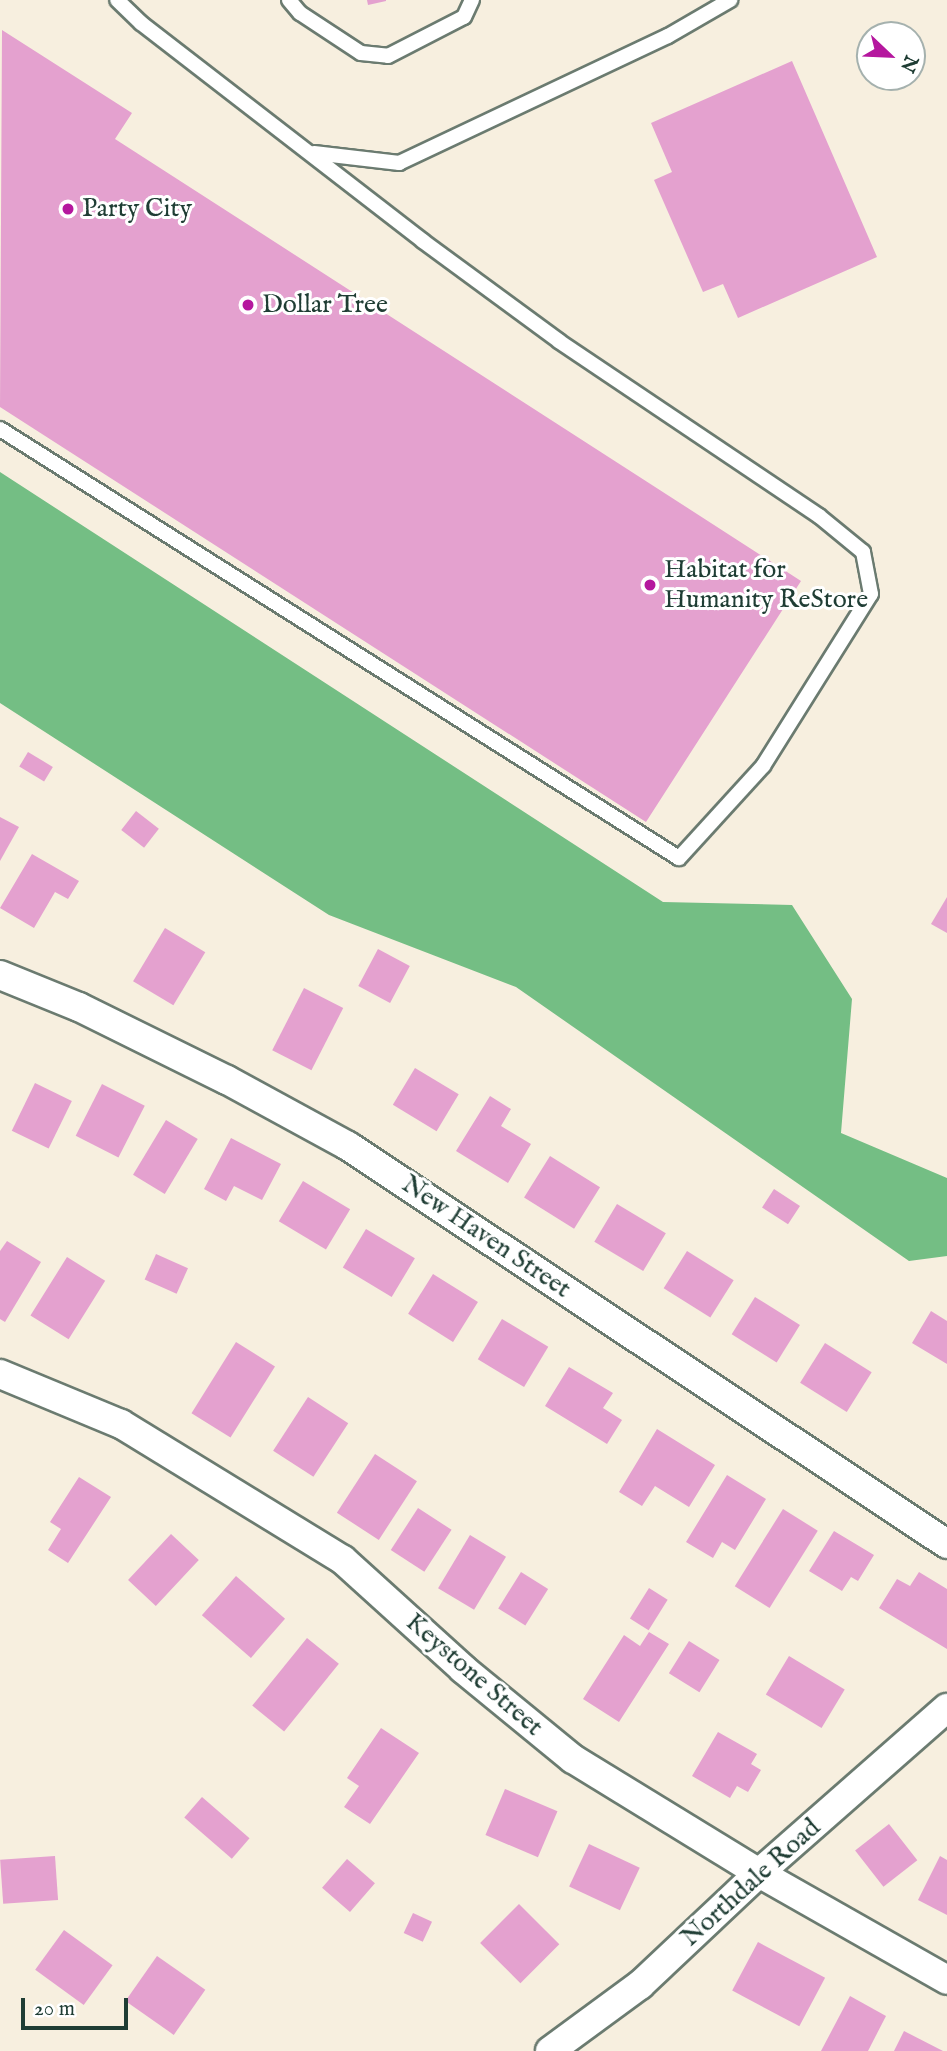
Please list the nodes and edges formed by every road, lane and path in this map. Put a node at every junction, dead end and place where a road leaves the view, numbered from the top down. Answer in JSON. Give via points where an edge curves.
{"nodes":[{"id":1,"x":117,"y":0,"type":"edge"},
{"id":2,"x":289,"y":0,"type":"edge"},
{"id":3,"x":472,"y":0,"type":"edge"},
{"id":4,"x":730,"y":0,"type":"edge"},
{"id":5,"x":313,"y":153,"type":"junction"},
{"id":6,"x":0,"y":429,"type":"edge"},
{"id":7,"x":0,"y":976,"type":"edge"},
{"id":8,"x":0,"y":1374,"type":"edge"},
{"id":9,"x":947,"y":1544,"type":"edge"},
{"id":10,"x":947,"y":1708,"type":"edge"},
{"id":11,"x":758,"y":1873,"type":"junction"},
{"id":12,"x":947,"y":1980,"type":"edge"},
{"id":13,"x":550,"y":2051,"type":"edge"}],
"edges":[{"from":1,"to":5,"type":"lane"},
{"from":2,"to":3,"type":"lane","via":[[300,13],[361,52],[388,56],[464,17]]},
{"from":4,"to":5,"type":"lane","via":[[667,36],[399,163]]},
{"from":5,"to":6,"type":"lane","via":[[536,324],[819,516],[863,552],[871,594],[763,766],[679,858]]},
{"from":7,"to":9,"type":"street","name":"New Haven Street","via":[[79,1007],[348,1146]]},
{"from":8,"to":11,"type":"street","name":"Keystone Street","via":[[121,1424],[344,1560],[463,1669],[573,1759]]},
{"from":10,"to":11,"type":"street","name":"Northdale Road"},
{"from":11,"to":12,"type":"street","name":"Keystone Street"},
{"from":11,"to":13,"type":"street","name":"Northdale Road","via":[[640,1984]]}]}
